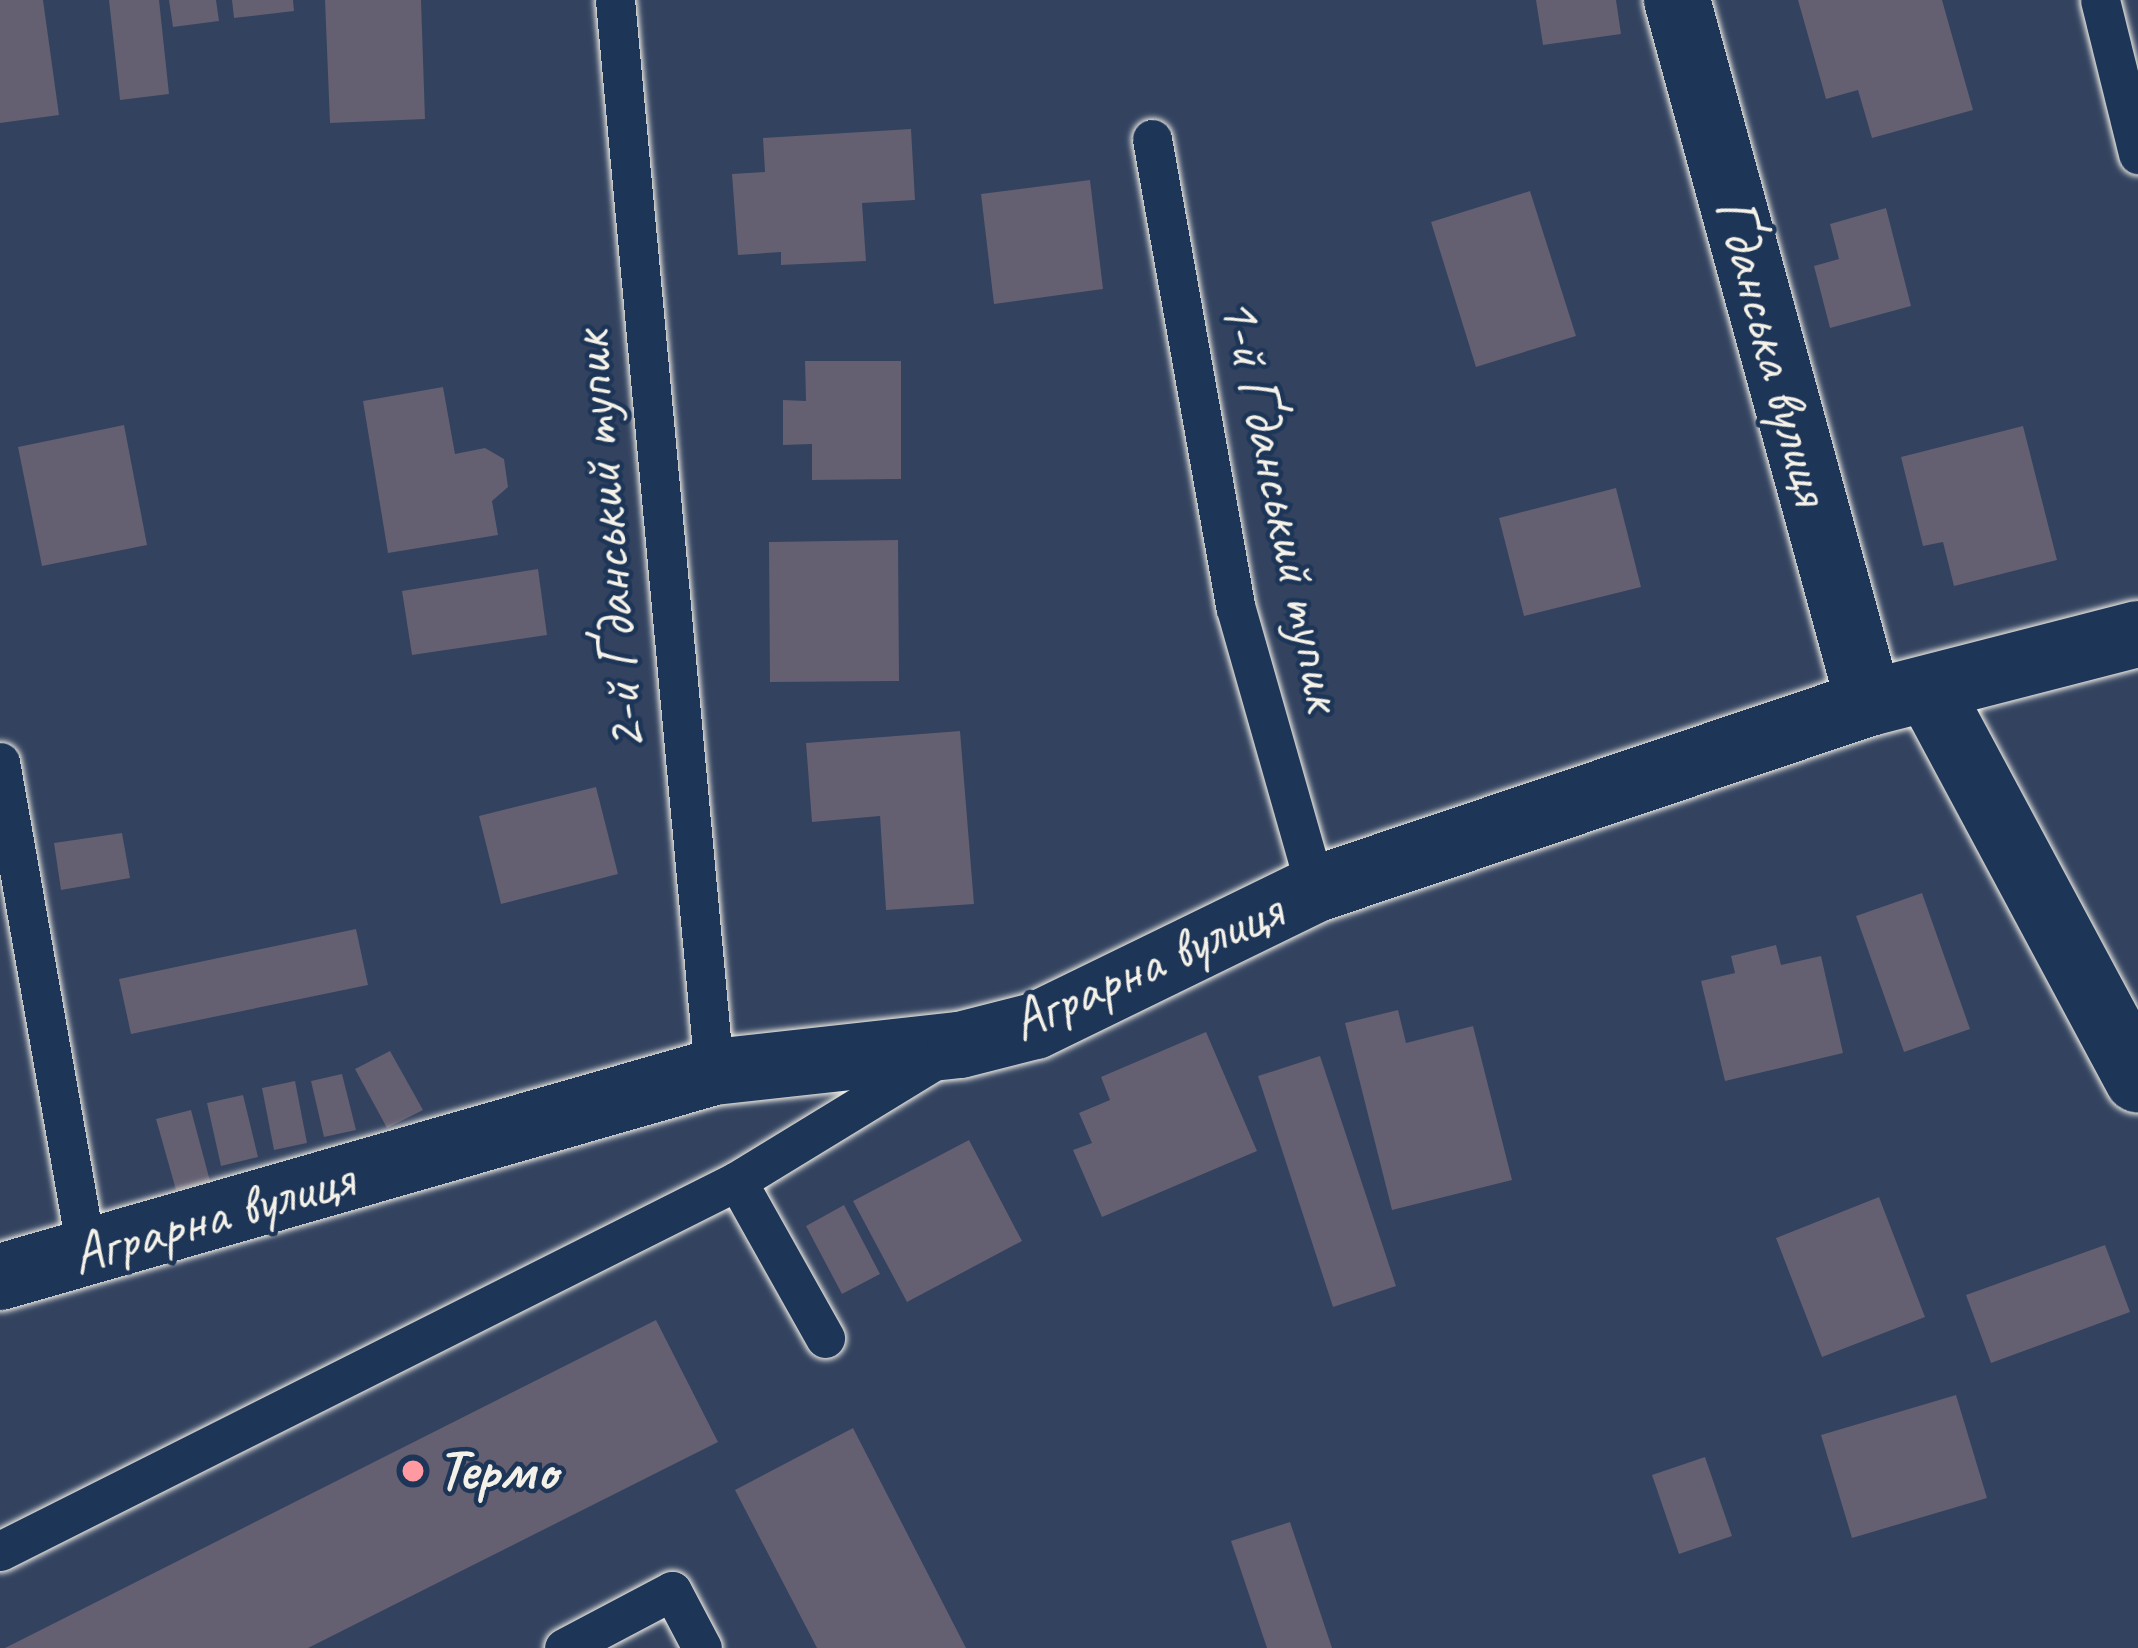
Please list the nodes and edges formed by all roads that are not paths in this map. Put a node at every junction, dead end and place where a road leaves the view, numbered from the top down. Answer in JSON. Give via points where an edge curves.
{"nodes":[{"id":1,"x":615,"y":0,"type":"edge"},
{"id":2,"x":1677,"y":0,"type":"edge"},
{"id":3,"x":2100,"y":0,"type":"edge"},
{"id":4,"x":1152,"y":139,"type":"dead end"},
{"id":5,"x":2138,"y":154,"type":"edge"},
{"id":6,"x":2138,"y":634,"type":"edge"},
{"id":7,"x":1899,"y":696,"type":"junction"},
{"id":8,"x":0,"y":762,"type":"edge"},
{"id":9,"x":1316,"y":889,"type":"junction"},
{"id":10,"x":960,"y":1045,"type":"junction"},
{"id":11,"x":715,"y":1072,"type":"junction"},
{"id":12,"x":2138,"y":1079,"type":"edge"},
{"id":13,"x":737,"y":1181,"type":"junction"},
{"id":14,"x":87,"y":1253,"type":"junction"},
{"id":15,"x":0,"y":1277,"type":"edge"},
{"id":16,"x":825,"y":1338,"type":"dead end"},
{"id":17,"x":0,"y":1551,"type":"edge"},
{"id":18,"x":564,"y":1648,"type":"edge"},
{"id":19,"x":702,"y":1648,"type":"edge"}],
"edges":[{"from":1,"to":11,"type":"lane","name":"2-й Ґданський тупик"},
{"from":2,"to":7,"type":"street","name":"Ґданська вулиця"},
{"from":3,"to":5,"type":"lane"},
{"from":4,"to":9,"type":"lane","name":"1-й Ґданський тупик","via":[[1236,609]]},
{"from":6,"to":7,"type":"street","name":"Аграрна вулиця"},
{"from":7,"to":9,"type":"street","name":"Аграрна вулиця"},
{"from":7,"to":12,"type":"street","name":"Ґданська вулиця"},
{"from":8,"to":14,"type":"lane"},
{"from":9,"to":10,"type":"street","name":"Аграрна вулиця","via":[[1035,1026]]},
{"from":10,"to":11,"type":"street","name":"Аграрна вулиця"},
{"from":10,"to":13,"type":"lane"},
{"from":11,"to":14,"type":"street","name":"Аграрна вулиця"},
{"from":13,"to":16,"type":"lane"},
{"from":13,"to":17,"type":"lane"},
{"from":14,"to":15,"type":"street","name":"Аграрна вулиця"},
{"from":18,"to":19,"type":"lane","via":[[672,1592]]}]}
